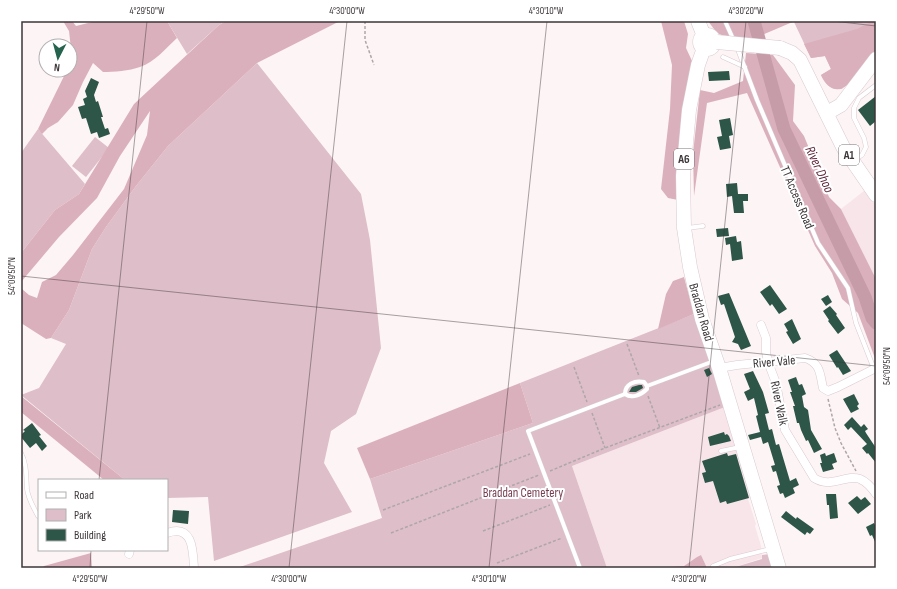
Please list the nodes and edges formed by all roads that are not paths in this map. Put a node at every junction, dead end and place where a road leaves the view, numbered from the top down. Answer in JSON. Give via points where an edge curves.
{"nodes":[{"id":1,"x":698,"y":21,"type":"edge"},
{"id":2,"x":725,"y":21,"type":"edge"},
{"id":3,"x":710,"y":42,"type":"junction"},
{"id":4,"x":723,"y":58,"type":"dead end"},
{"id":5,"x":874,"y":64,"type":"edge"},
{"id":6,"x":745,"y":68,"type":"junction"},
{"id":7,"x":876,"y":85,"type":"edge"},
{"id":8,"x":826,"y":113,"type":"junction"},
{"id":9,"x":852,"y":161,"type":"junction"},
{"id":10,"x":876,"y":195,"type":"edge"},
{"id":11,"x":703,"y":226,"type":"dead end"},
{"id":12,"x":684,"y":228,"type":"junction"},
{"id":13,"x":761,"y":325,"type":"dead end"},
{"id":14,"x":768,"y":362,"type":"junction"},
{"id":15,"x":718,"y":364,"type":"junction"},
{"id":16,"x":874,"y":369,"type":"joint"},
{"id":17,"x":646,"y":388,"type":"junction"},
{"id":18,"x":625,"y":394,"type":"junction"},
{"id":19,"x":742,"y":446,"type":"junction"},
{"id":20,"x":721,"y":451,"type":"dead end"},
{"id":21,"x":21,"y":453,"type":"edge"},
{"id":22,"x":876,"y":494,"type":"edge"},
{"id":23,"x":38,"y":516,"type":"edge"},
{"id":24,"x":168,"y":533,"type":"edge"},
{"id":25,"x":773,"y":548,"type":"junction"},
{"id":26,"x":194,"y":568,"type":"edge"},
{"id":27,"x":580,"y":568,"type":"edge"},
{"id":28,"x":712,"y":568,"type":"edge"},
{"id":29,"x":779,"y":568,"type":"edge"}],
"edges":[{"from":1,"to":3,"type":"highway"},
{"from":2,"to":6,"type":"lane","name":"TT Access Road"},
{"from":3,"to":8,"type":"highway","number":"A1","bridge":true,"via":[[780,48],[792,53],[800,60]]},
{"from":3,"to":12,"type":"highway","name":"Braddan Road","number":"A6","via":[[698,65],[689,110],[683,176]]},
{"from":4,"to":6,"type":"lane"},
{"from":5,"to":8,"type":"highway","via":[[841,105]]},
{"from":6,"to":16,"type":"lane","name":"TT Access Road","via":[[818,243],[848,288],[856,323]]},
{"from":7,"to":9,"type":"lane","via":[[859,98],[854,108],[854,118],[866,147],[862,155]]},
{"from":8,"to":9,"type":"highway","number":"A1"},
{"from":9,"to":10,"type":"highway","number":"A1"},
{"from":11,"to":12,"type":"lane"},
{"from":12,"to":15,"type":"highway","name":"Braddan Road","number":"A6","via":[[702,319]]},
{"from":13,"to":14,"type":"street","name":"River Walk","via":[[766,338]]},
{"from":14,"to":15,"type":"street","name":"River Vale"},
{"from":14,"to":16,"type":"street","name":"River Vale","via":[[810,359],[818,366],[823,388],[828,391]]},
{"from":14,"to":22,"type":"street","name":"River Walk","via":[[776,383],[785,430],[814,478],[820,482],[827,482],[858,477],[869,484]]},
{"from":15,"to":17,"type":"lane"},
{"from":15,"to":19,"type":"highway","name":"Braddan Road","number":"A6"},
{"from":17,"to":18,"type":"lane","via":[[642,394],[632,397]]},
{"from":17,"to":18,"type":"lane","via":[[641,381],[628,385]]},
{"from":18,"to":27,"type":"lane","via":[[528,431]]},
{"from":19,"to":20,"type":"lane"},
{"from":19,"to":25,"type":"highway","name":"Braddan Road","number":"A6"},
{"from":21,"to":23,"type":"lane","via":[[24,458],[27,490]]},
{"from":24,"to":26,"type":"street","via":[[179,531],[188,537],[193,551]]},
{"from":25,"to":28,"type":"lane","via":[[730,559]]},
{"from":25,"to":29,"type":"highway","name":"Braddan Road","number":"A6"}]}
